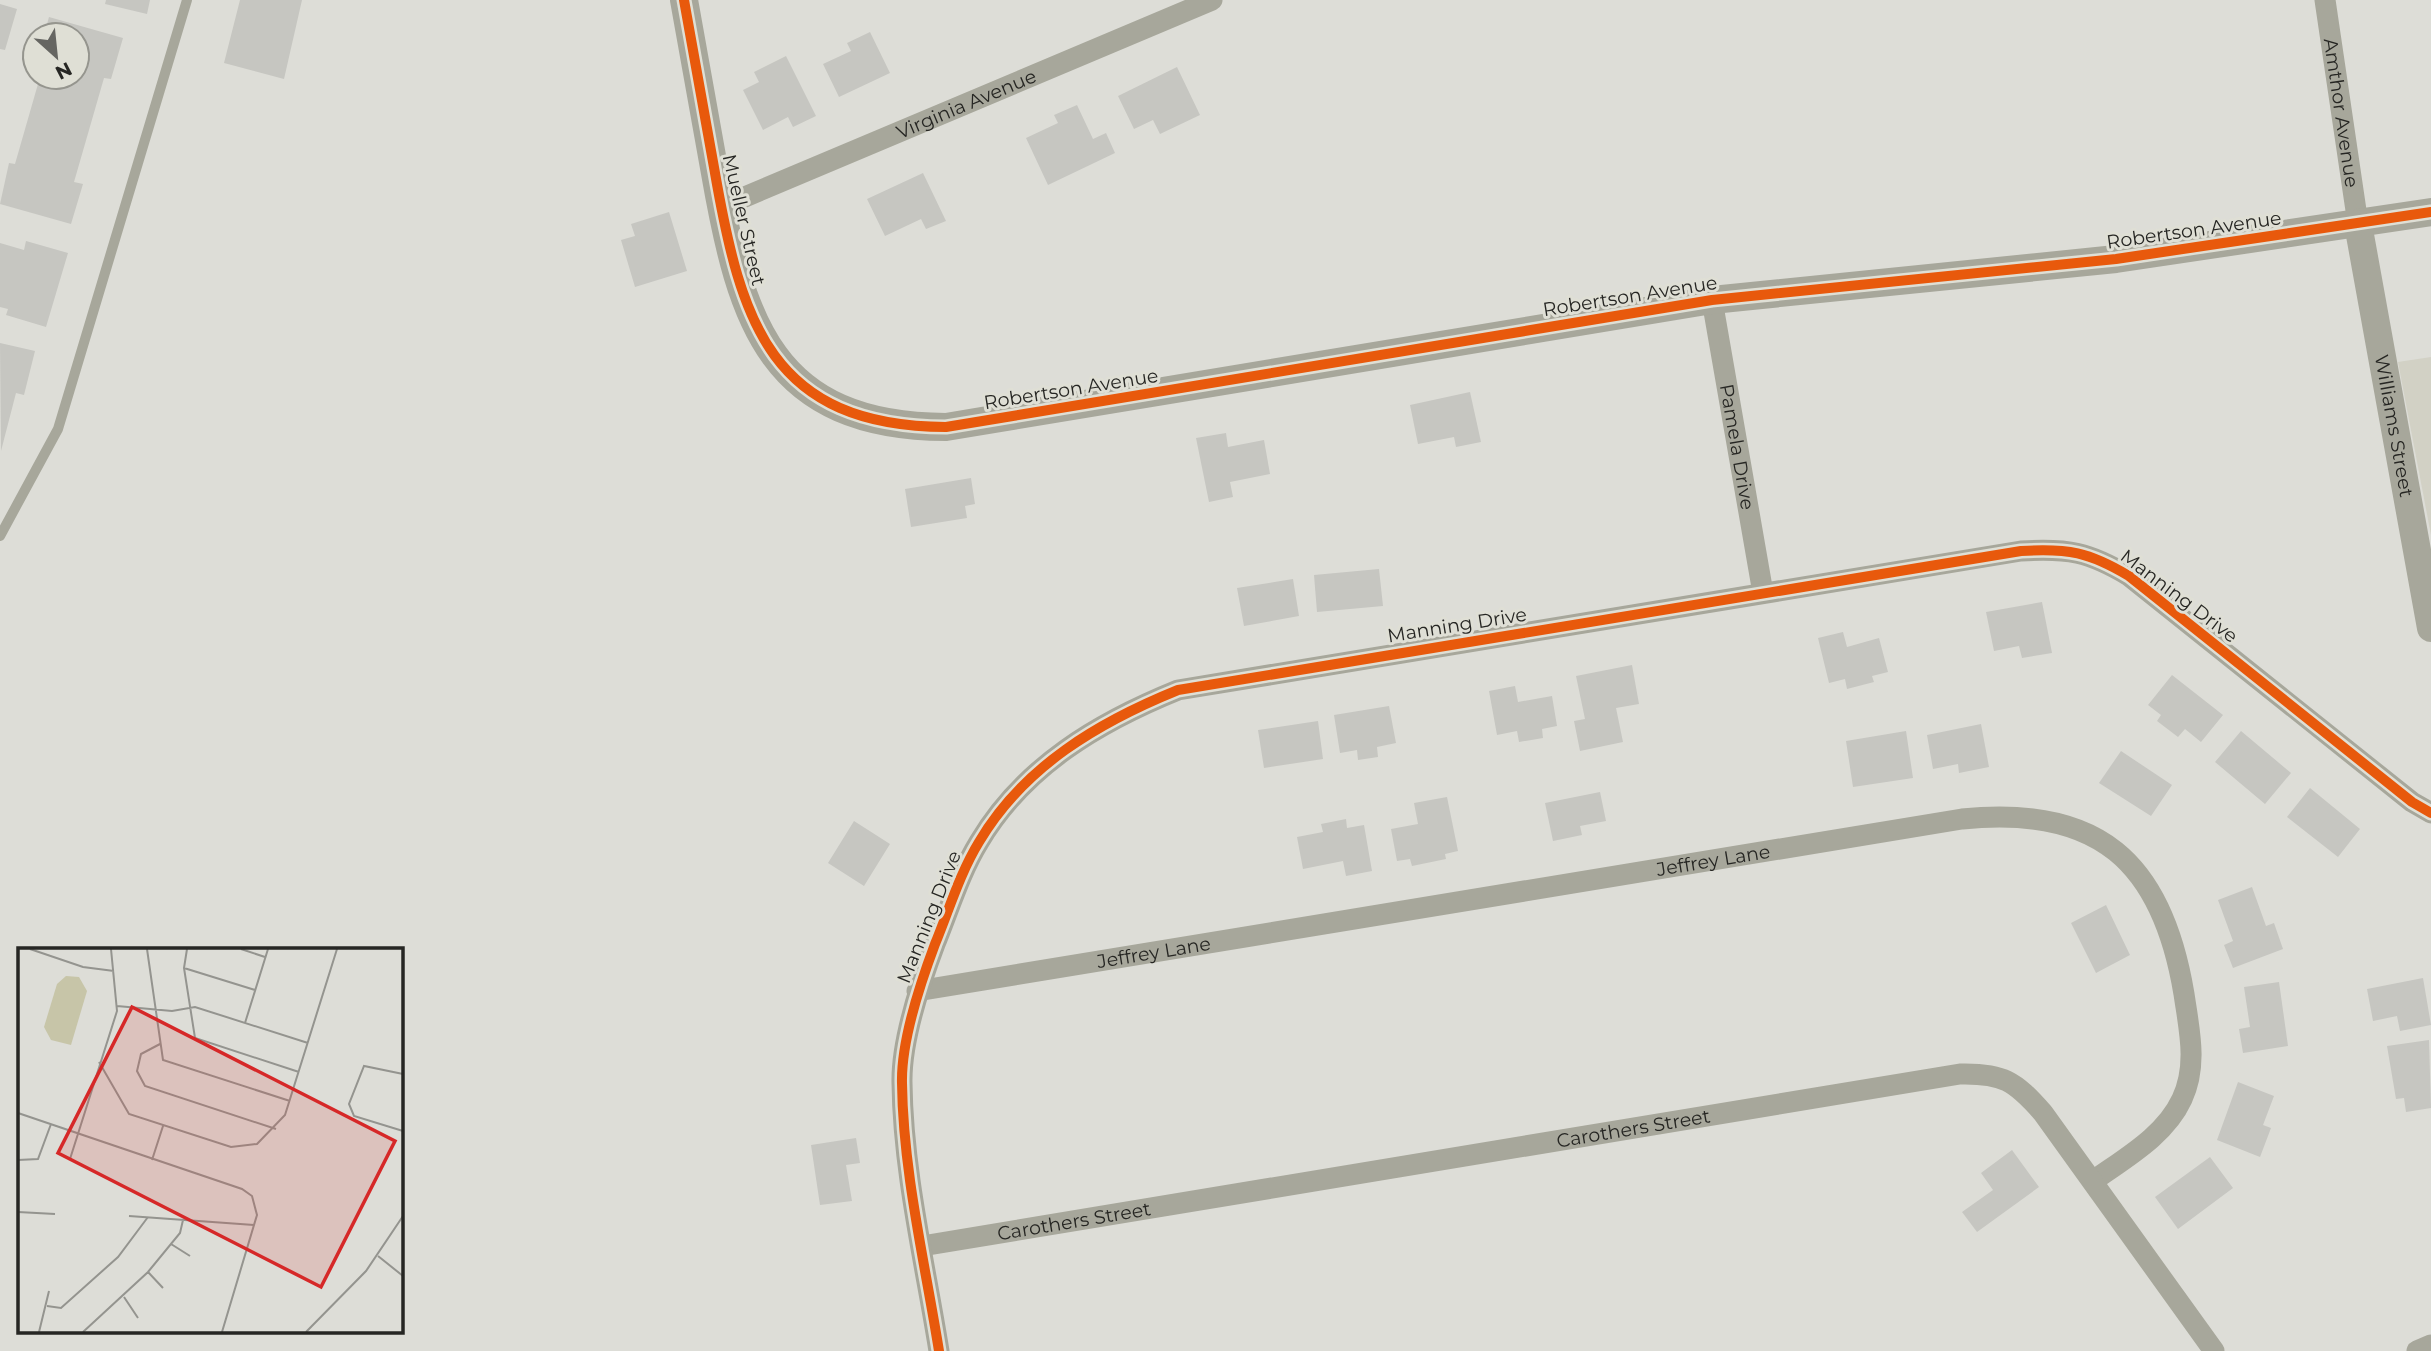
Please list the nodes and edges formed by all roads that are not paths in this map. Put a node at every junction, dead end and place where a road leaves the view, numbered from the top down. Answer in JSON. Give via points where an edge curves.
{"nodes":[{"id":1,"x":187,"y":0,"type":"edge"},
{"id":2,"x":684,"y":0,"type":"edge"},
{"id":3,"x":1212,"y":0,"type":"edge"},
{"id":4,"x":2325,"y":0,"type":"edge"},
{"id":5,"x":721,"y":207,"type":"junction"},
{"id":6,"x":2431,"y":212,"type":"edge"},
{"id":7,"x":2358,"y":224,"type":"junction"},
{"id":8,"x":1712,"y":300,"type":"junction"},
{"id":9,"x":841,"y":409,"type":"joint"},
{"id":10,"x":0,"y":536,"type":"edge"},
{"id":11,"x":1763,"y":593,"type":"junction"},
{"id":12,"x":2431,"y":628,"type":"edge"},
{"id":13,"x":2431,"y":813,"type":"edge"},
{"id":14,"x":917,"y":991,"type":"junction"},
{"id":15,"x":2093,"y":1181,"type":"junction"},
{"id":16,"x":922,"y":1246,"type":"junction"},
{"id":17,"x":2431,"y":1345,"type":"edge"},
{"id":18,"x":939,"y":1351,"type":"edge"},
{"id":19,"x":2214,"y":1351,"type":"edge"},
{"id":20,"x":2417,"y":1351,"type":"edge"}],
"edges":[{"from":1,"to":10,"type":"lane","via":[[58,429]]},
{"from":2,"to":5,"type":"street","name":"Mueller Street"},
{"from":3,"to":5,"type":"street","name":"Virginia Avenue"},
{"from":4,"to":7,"type":"street","name":"Amthor Avenue"},
{"from":5,"to":9,"type":"street","name":"Mueller Street","via":[[741,290],[756,329],[795,379]]},
{"from":6,"to":7,"type":"street","name":"Robertson Avenue"},
{"from":7,"to":8,"type":"street","name":"Robertson Avenue","via":[[2116,259]]},
{"from":7,"to":12,"type":"street","name":"Williams Street"},
{"from":8,"to":9,"type":"street","name":"Robertson Avenue","via":[[946,427],[876,422]]},
{"from":8,"to":11,"type":"street","name":"Pamela Drive"},
{"from":11,"to":13,"type":"street","name":"Manning Drive","via":[[2021,551],[2053,549],[2092,556],[2129,576]]},
{"from":11,"to":14,"type":"street","name":"Manning Drive","via":[[1240,678],[1178,690],[1140,705],[1051,758],[1003,808],[962,874]]},
{"from":14,"to":15,"type":"street","name":"Jeffrey Lane","via":[[1962,819],[2006,814],[2042,817],[2085,832],[2114,849],[2157,900],[2179,966],[2191,1041],[2191,1068],[2183,1098],[2170,1119],[2148,1142]]},
{"from":14,"to":16,"type":"street","name":"Manning Drive","via":[[902,1079],[903,1131]]},
{"from":15,"to":16,"type":"street","name":"Carothers Street","via":[[2022,1088],[1988,1074],[1960,1074]]},
{"from":15,"to":19,"type":"street","name":"Carothers Street"},
{"from":16,"to":18,"type":"street","name":"Manning Drive"},
{"from":17,"to":20,"type":"street"}]}
